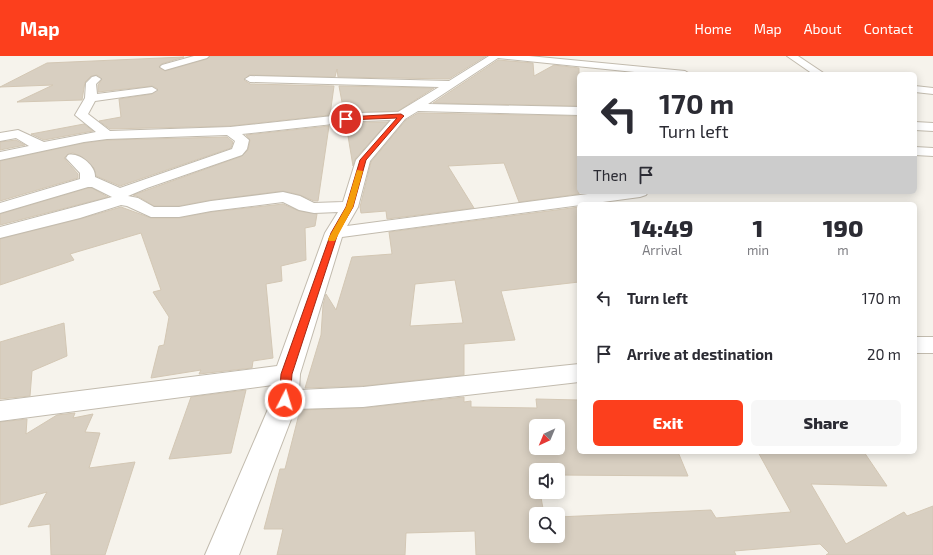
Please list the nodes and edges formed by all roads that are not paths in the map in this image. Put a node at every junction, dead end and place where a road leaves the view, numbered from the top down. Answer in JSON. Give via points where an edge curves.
{"nodes":[{"id":1,"x":204,"y":56,"type":"edge"},
{"id":2,"x":495,"y":56,"type":"edge"},
{"id":3,"x":500,"y":56,"type":"edge"},
{"id":4,"x":792,"y":56,"type":"edge"},
{"id":5,"x":165,"y":68,"type":"dead end"},
{"id":6,"x":664,"y":72,"type":"edge"},
{"id":7,"x":817,"y":72,"type":"edge"},
{"id":8,"x":96,"y":79,"type":"dead end"},
{"id":9,"x":250,"y":79,"type":"dead end"},
{"id":10,"x":451,"y":84,"type":"junction"},
{"id":11,"x":917,"y":89,"type":"edge"},
{"id":12,"x":152,"y":90,"type":"dead end"},
{"id":13,"x":933,"y":91,"type":"edge"},
{"id":14,"x":91,"y":98,"type":"junction"},
{"id":15,"x":408,"y":111,"type":"junction"},
{"id":16,"x":577,"y":111,"type":"edge"},
{"id":17,"x":917,"y":126,"type":"edge"},
{"id":18,"x":933,"y":127,"type":"edge"},
{"id":19,"x":230,"y":131,"type":"junction"},
{"id":20,"x":107,"y":135,"type":"junction"},
{"id":21,"x":0,"y":137,"type":"edge"},
{"id":22,"x":42,"y":147,"type":"junction"},
{"id":23,"x":917,"y":151,"type":"edge"},
{"id":24,"x":933,"y":152,"type":"edge"},
{"id":25,"x":0,"y":156,"type":"edge"},
{"id":26,"x":73,"y":158,"type":"dead end"},
{"id":27,"x":87,"y":182,"type":"junction"},
{"id":28,"x":625,"y":194,"type":"edge"},
{"id":29,"x":120,"y":197,"type":"junction"},
{"id":30,"x":350,"y":207,"type":"junction"},
{"id":31,"x":0,"y":208,"type":"edge"},
{"id":32,"x":0,"y":233,"type":"edge"},
{"id":33,"x":334,"y":233,"type":"junction"},
{"id":34,"x":917,"y":345,"type":"edge"},
{"id":35,"x":933,"y":345,"type":"edge"},
{"id":36,"x":577,"y":373,"type":"edge"},
{"id":37,"x":287,"y":374,"type":"junction"},
{"id":38,"x":285,"y":400,"type":"junction"},
{"id":39,"x":0,"y":411,"type":"edge"},
{"id":40,"x":222,"y":555,"type":"edge"}],
"edges":[{"from":1,"to":5,"type":"street"},
{"from":2,"to":10,"type":"street"},
{"from":3,"to":6,"type":"street"},
{"from":4,"to":7,"type":"street"},
{"from":8,"to":14,"type":"street","via":[[91,83]]},
{"from":9,"to":10,"type":"street"},
{"from":10,"to":15,"type":"street"},
{"from":11,"to":13,"type":"street"},
{"from":12,"to":14,"type":"street"},
{"from":14,"to":20,"type":"street","via":[[81,115]]},
{"from":15,"to":16,"type":"street"},
{"from":15,"to":19,"type":"street"},
{"from":15,"to":30,"type":"street","via":[[363,160]]},
{"from":17,"to":18,"type":"street"},
{"from":19,"to":20,"type":"street"},
{"from":19,"to":29,"type":"street","via":[[242,140],[237,152],[141,185]]},
{"from":20,"to":22,"type":"street"},
{"from":21,"to":22,"type":"street","via":[[18,134]]},
{"from":22,"to":25,"type":"street"},
{"from":23,"to":24,"type":"street"},
{"from":26,"to":27,"type":"street","via":[[88,172]]},
{"from":27,"to":29,"type":"street","via":[[95,182]]},
{"from":27,"to":31,"type":"street"},
{"from":28,"to":33,"type":"street"},
{"from":29,"to":30,"type":"street","via":[[150,212],[180,212],[283,197],[314,208]]},
{"from":29,"to":32,"type":"street","via":[[74,214]]},
{"from":30,"to":33,"type":"street"},
{"from":33,"to":37,"type":"street"},
{"from":34,"to":35,"type":"street"},
{"from":36,"to":38,"type":"street","via":[[363,397]]},
{"from":37,"to":38,"type":"street"},
{"from":37,"to":39,"type":"street"},
{"from":38,"to":40,"type":"street"}]}
